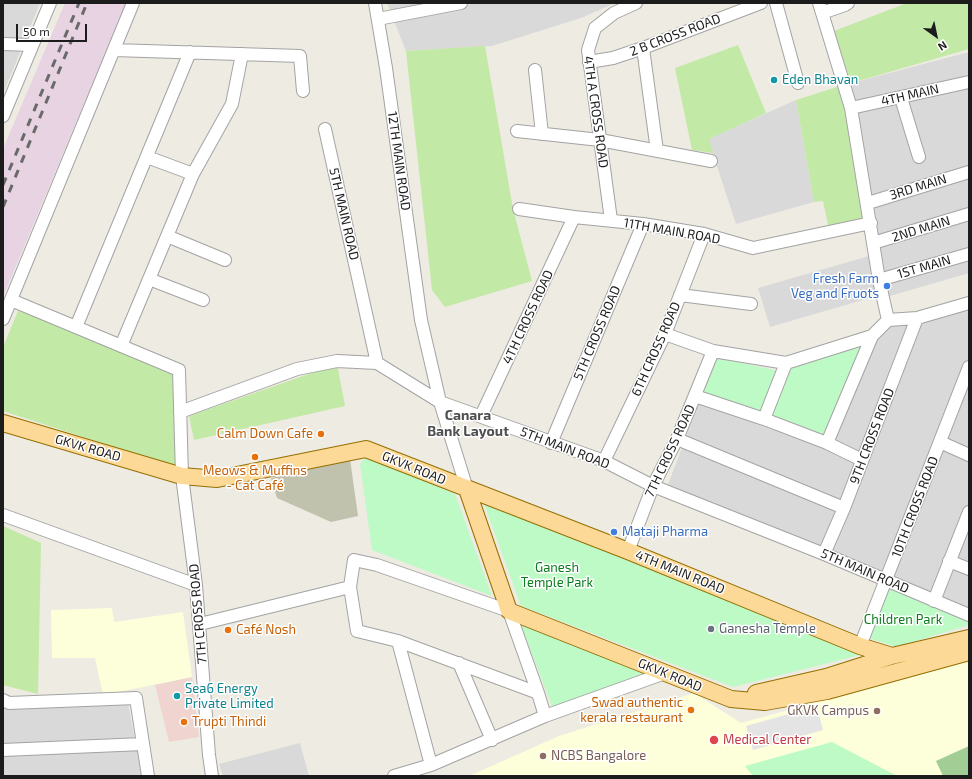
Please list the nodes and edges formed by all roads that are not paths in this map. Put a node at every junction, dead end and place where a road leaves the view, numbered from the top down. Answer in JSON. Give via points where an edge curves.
{"nodes":[{"id":1,"x":50,"y":3,"type":"edge"},
{"id":2,"x":133,"y":3,"type":"edge"},
{"id":3,"x":375,"y":3,"type":"edge"},
{"id":4,"x":461,"y":3,"type":"edge"},
{"id":5,"x":636,"y":3,"type":"edge"},
{"id":6,"x":760,"y":3,"type":"edge"},
{"id":7,"x":776,"y":3,"type":"edge"},
{"id":8,"x":848,"y":3,"type":"edge"},
{"id":9,"x":820,"y":8,"type":"edge"},
{"id":10,"x":378,"y":19,"type":"junction"},
{"id":11,"x":3,"y":44,"type":"edge"},
{"id":12,"x":32,"y":45,"type":"junction"},
{"id":13,"x":644,"y":48,"type":"junction"},
{"id":14,"x":114,"y":50,"type":"junction"},
{"id":15,"x":190,"y":52,"type":"junction"},
{"id":16,"x":242,"y":54,"type":"junction"},
{"id":17,"x":589,"y":62,"type":"junction"},
{"id":18,"x":535,"y":70,"type":"dead end"},
{"id":19,"x":969,"y":82,"type":"edge"},
{"id":20,"x":798,"y":83,"type":"dead end"},
{"id":21,"x":303,"y":91,"type":"dead end"},
{"id":22,"x":901,"y":98,"type":"junction"},
{"id":23,"x":851,"y":108,"type":"junction"},
{"id":24,"x":3,"y":116,"type":"edge"},
{"id":25,"x":325,"y":129,"type":"dead end"},
{"id":26,"x":517,"y":131,"type":"dead end"},
{"id":27,"x":542,"y":134,"type":"junction"},
{"id":28,"x":600,"y":140,"type":"junction"},
{"id":29,"x":656,"y":151,"type":"junction"},
{"id":30,"x":146,"y":157,"type":"junction"},
{"id":31,"x":919,"y":157,"type":"dead end"},
{"id":32,"x":711,"y":161,"type":"dead end"},
{"id":33,"x":969,"y":172,"type":"edge"},
{"id":34,"x":193,"y":174,"type":"junction"},
{"id":35,"x":868,"y":203,"type":"junction"},
{"id":36,"x":519,"y":209,"type":"dead end"},
{"id":37,"x":969,"y":214,"type":"edge"},
{"id":38,"x":574,"y":217,"type":"junction"},
{"id":39,"x":611,"y":220,"type":"junction"},
{"id":40,"x":871,"y":223,"type":"junction"},
{"id":41,"x":643,"y":224,"type":"junction"},
{"id":42,"x":704,"y":234,"type":"junction"},
{"id":43,"x":167,"y":236,"type":"junction"},
{"id":44,"x":873,"y":243,"type":"junction"},
{"id":45,"x":969,"y":254,"type":"edge"},
{"id":46,"x":225,"y":260,"type":"dead end"},
{"id":47,"x":149,"y":279,"type":"junction"},
{"id":48,"x":879,"y":280,"type":"junction"},
{"id":49,"x":680,"y":294,"type":"junction"},
{"id":50,"x":11,"y":300,"type":"junction"},
{"id":51,"x":203,"y":300,"type":"dead end"},
{"id":52,"x":969,"y":303,"type":"edge"},
{"id":53,"x":751,"y":304,"type":"dead end"},
{"id":54,"x":917,"y":318,"type":"junction"},
{"id":55,"x":3,"y":319,"type":"edge"},
{"id":56,"x":888,"y":320,"type":"junction"},
{"id":57,"x":76,"y":327,"type":"junction"},
{"id":58,"x":665,"y":334,"type":"junction"},
{"id":59,"x":872,"y":336,"type":"junction"},
{"id":60,"x":121,"y":346,"type":"junction"},
{"id":61,"x":713,"y":351,"type":"junction"},
{"id":62,"x":377,"y":363,"type":"junction"},
{"id":63,"x":786,"y":363,"type":"junction"},
{"id":64,"x":969,"y":367,"type":"edge"},
{"id":65,"x":695,"y":396,"type":"junction"},
{"id":66,"x":440,"y":402,"type":"junction"},
{"id":67,"x":180,"y":412,"type":"junction"},
{"id":68,"x":481,"y":416,"type":"junction"},
{"id":69,"x":764,"y":419,"type":"junction"},
{"id":70,"x":3,"y":423,"type":"edge"},
{"id":71,"x":677,"y":439,"type":"junction"},
{"id":72,"x":940,"y":442,"type":"junction"},
{"id":73,"x":551,"y":443,"type":"junction"},
{"id":74,"x":827,"y":443,"type":"junction"},
{"id":75,"x":969,"y":455,"type":"edge"},
{"id":76,"x":862,"y":460,"type":"junction"},
{"id":77,"x":604,"y":461,"type":"junction"},
{"id":78,"x":182,"y":476,"type":"junction"},
{"id":79,"x":653,"y":486,"type":"junction"},
{"id":80,"x":467,"y":489,"type":"junction"},
{"id":81,"x":844,"y":508,"type":"junction"},
{"id":82,"x":969,"y":512,"type":"edge"},
{"id":83,"x":3,"y":515,"type":"edge"},
{"id":84,"x":628,"y":551,"type":"junction"},
{"id":85,"x":824,"y":554,"type":"junction"},
{"id":86,"x":949,"y":561,"type":"junction"},
{"id":87,"x":969,"y":569,"type":"edge"},
{"id":88,"x":887,"y":580,"type":"junction"},
{"id":89,"x":196,"y":585,"type":"junction"},
{"id":90,"x":350,"y":587,"type":"junction"},
{"id":91,"x":934,"y":601,"type":"junction"},
{"id":92,"x":509,"y":612,"type":"junction"},
{"id":93,"x":969,"y":615,"type":"edge"},
{"id":94,"x":200,"y":624,"type":"junction"},
{"id":95,"x":969,"y":638,"type":"edge"},
{"id":96,"x":398,"y":641,"type":"junction"},
{"id":97,"x":860,"y":646,"type":"junction"},
{"id":98,"x":969,"y":652,"type":"edge"},
{"id":99,"x":892,"y":656,"type":"junction"},
{"id":100,"x":912,"y":660,"type":"junction"},
{"id":101,"x":459,"y":664,"type":"junction"},
{"id":102,"x":665,"y":673,"type":"junction"},
{"id":103,"x":538,"y":693,"type":"junction"},
{"id":104,"x":731,"y":699,"type":"junction"},
{"id":105,"x":3,"y":700,"type":"edge"},
{"id":106,"x":545,"y":716,"type":"junction"},
{"id":107,"x":492,"y":740,"type":"junction"},
{"id":108,"x":143,"y":744,"type":"junction"},
{"id":109,"x":3,"y":750,"type":"edge"},
{"id":110,"x":431,"y":765,"type":"junction"},
{"id":111,"x":148,"y":776,"type":"edge"},
{"id":112,"x":212,"y":776,"type":"edge"},
{"id":113,"x":394,"y":776,"type":"edge"}],
"edges":[{"from":1,"to":12,"type":"street"},
{"from":2,"to":14,"type":"street"},
{"from":3,"to":10,"type":"street","name":"12TH MAIN ROAD"},
{"from":4,"to":10,"type":"street"},
{"from":5,"to":17,"type":"street","name":"4TH A CROSS ROAD","via":[[614,13],[595,28],[588,50]]},
{"from":6,"to":13,"type":"street","name":"2 B CROSS ROAD"},
{"from":7,"to":20,"type":"street"},
{"from":8,"to":9,"type":"street"},
{"from":9,"to":23,"type":"street"},
{"from":10,"to":66,"type":"street","name":"12TH MAIN ROAD","via":[[421,320]]},
{"from":11,"to":12,"type":"street"},
{"from":12,"to":24,"type":"street"},
{"from":13,"to":17,"type":"street","name":"2 B CROSS ROAD","via":[[613,58]]},
{"from":13,"to":29,"type":"street"},
{"from":14,"to":15,"type":"street"},
{"from":14,"to":50,"type":"street"},
{"from":15,"to":16,"type":"street"},
{"from":15,"to":30,"type":"street"},
{"from":16,"to":21,"type":"street","via":[[300,56]]},
{"from":16,"to":34,"type":"street","via":[[232,104]]},
{"from":17,"to":28,"type":"street","name":"4TH A CROSS ROAD"},
{"from":18,"to":27,"type":"street"},
{"from":19,"to":22,"type":"street","name":"4TH MAIN"},
{"from":22,"to":23,"type":"street","name":"4TH MAIN"},
{"from":22,"to":31,"type":"street"},
{"from":23,"to":35,"type":"street"},
{"from":25,"to":62,"type":"street","name":"5TH MAIN ROAD"},
{"from":26,"to":27,"type":"street"},
{"from":27,"to":28,"type":"street"},
{"from":28,"to":29,"type":"street"},
{"from":28,"to":39,"type":"street","name":"4TH A CROSS ROAD"},
{"from":29,"to":32,"type":"street"},
{"from":30,"to":34,"type":"street"},
{"from":30,"to":57,"type":"street"},
{"from":33,"to":35,"type":"street","name":"3RD MAIN"},
{"from":34,"to":43,"type":"street"},
{"from":35,"to":40,"type":"street"},
{"from":36,"to":38,"type":"street","name":"11TH MAIN ROAD"},
{"from":37,"to":44,"type":"street","name":"2ND MAIN"},
{"from":38,"to":39,"type":"street","name":"11TH MAIN ROAD"},
{"from":38,"to":68,"type":"street","name":"4TH CROSS ROAD"},
{"from":39,"to":41,"type":"street","name":"11TH MAIN ROAD"},
{"from":40,"to":42,"type":"street","name":"11TH MAIN ROAD","via":[[753,248]]},
{"from":40,"to":44,"type":"street"},
{"from":41,"to":42,"type":"street","name":"11TH MAIN ROAD"},
{"from":41,"to":73,"type":"street","name":"5TH CROSS ROAD"},
{"from":42,"to":49,"type":"street","name":"6TH CROSS ROAD"},
{"from":43,"to":46,"type":"street"},
{"from":43,"to":47,"type":"street"},
{"from":44,"to":48,"type":"street"},
{"from":45,"to":48,"type":"street","name":"1ST MAIN"},
{"from":47,"to":51,"type":"street"},
{"from":47,"to":60,"type":"street"},
{"from":48,"to":56,"type":"street"},
{"from":49,"to":53,"type":"street"},
{"from":49,"to":58,"type":"street","name":"6TH CROSS ROAD"},
{"from":50,"to":55,"type":"street"},
{"from":50,"to":57,"type":"street"},
{"from":52,"to":54,"type":"street"},
{"from":54,"to":56,"type":"street"},
{"from":54,"to":76,"type":"street","name":"9TH CROSS ROAD"},
{"from":56,"to":59,"type":"street"},
{"from":57,"to":60,"type":"street"},
{"from":58,"to":61,"type":"street"},
{"from":58,"to":77,"type":"street","name":"6TH CROSS ROAD"},
{"from":59,"to":63,"type":"street"},
{"from":59,"to":74,"type":"street"},
{"from":60,"to":67,"type":"street","name":"7TH CROSS ROAD","via":[[179,370]]},
{"from":61,"to":63,"type":"street"},
{"from":61,"to":65,"type":"street","name":"7TH CROSS ROAD"},
{"from":62,"to":66,"type":"street","name":"5TH MAIN ROAD"},
{"from":62,"to":67,"type":"street","via":[[337,361],[297,369]]},
{"from":63,"to":69,"type":"street"},
{"from":64,"to":72,"type":"street","name":"10TH CROSS ROAD"},
{"from":65,"to":69,"type":"street"},
{"from":65,"to":71,"type":"street","name":"7TH CROSS ROAD"},
{"from":66,"to":68,"type":"street","name":"5TH MAIN ROAD"},
{"from":66,"to":80,"type":"street","name":"12TH MAIN ROAD"},
{"from":67,"to":78,"type":"street","name":"7TH CROSS ROAD"},
{"from":68,"to":73,"type":"street","name":"5TH MAIN ROAD"},
{"from":69,"to":74,"type":"street"},
{"from":70,"to":78,"type":"main road","name":"GKVK ROAD"},
{"from":71,"to":79,"type":"street","name":"7TH CROSS ROAD"},
{"from":71,"to":81,"type":"street"},
{"from":72,"to":75,"type":"street"},
{"from":72,"to":88,"type":"street","name":"10TH CROSS ROAD"},
{"from":73,"to":77,"type":"street","name":"5TH MAIN ROAD"},
{"from":74,"to":76,"type":"street"},
{"from":76,"to":81,"type":"street","name":"9TH CROSS ROAD"},
{"from":77,"to":79,"type":"street","name":"5TH MAIN ROAD"},
{"from":78,"to":80,"type":"main road","name":"GKVK ROAD","via":[[217,479],[366,449]]},
{"from":78,"to":89,"type":"street","name":"7TH CROSS ROAD"},
{"from":79,"to":84,"type":"street","name":"7TH CROSS ROAD"},
{"from":79,"to":85,"type":"street","name":"5TH MAIN ROAD"},
{"from":80,"to":84,"type":"main road","name":"4TH MAIN ROAD"},
{"from":80,"to":92,"type":"main road"},
{"from":81,"to":85,"type":"street","name":"9TH CROSS ROAD"},
{"from":82,"to":86,"type":"street"},
{"from":83,"to":89,"type":"street"},
{"from":84,"to":97,"type":"main road","name":"4TH MAIN ROAD"},
{"from":85,"to":88,"type":"street","name":"5TH MAIN ROAD"},
{"from":86,"to":87,"type":"street"},
{"from":86,"to":91,"type":"street"},
{"from":88,"to":91,"type":"street","name":"5TH MAIN ROAD"},
{"from":88,"to":97,"type":"street","name":"10TH CROSS ROAD"},
{"from":89,"to":94,"type":"street","name":"7TH CROSS ROAD"},
{"from":90,"to":92,"type":"street","via":[[354,560],[376,565]]},
{"from":90,"to":94,"type":"street"},
{"from":90,"to":96,"type":"street","via":[[357,631]]},
{"from":91,"to":93,"type":"street","name":"5TH MAIN ROAD"},
{"from":92,"to":102,"type":"main road","name":"GKVK ROAD"},
{"from":92,"to":103,"type":"street"},
{"from":94,"to":112,"type":"street","name":"7TH CROSS ROAD"},
{"from":95,"to":100,"type":"main road","name":"GKVK ROAD"},
{"from":96,"to":101,"type":"street"},
{"from":96,"to":110,"type":"street"},
{"from":97,"to":99,"type":"main road","name":"4TH MAIN ROAD"},
{"from":98,"to":100,"type":"main road","name":"GKVK ROAD"},
{"from":99,"to":100,"type":"main road","name":"GKVK ROAD"},
{"from":99,"to":104,"type":"main road","name":"GKVK ROAD","via":[[826,677]]},
{"from":100,"to":104,"type":"main road","name":"GKVK ROAD","via":[[827,691],[765,702]]},
{"from":101,"to":103,"type":"street"},
{"from":101,"to":107,"type":"street"},
{"from":102,"to":104,"type":"main road","name":"GKVK ROAD"},
{"from":102,"to":106,"type":"street"},
{"from":103,"to":106,"type":"street"},
{"from":105,"to":108,"type":"street","via":[[9,703],[136,698]]},
{"from":106,"to":107,"type":"street"},
{"from":107,"to":110,"type":"street"},
{"from":108,"to":109,"type":"street"},
{"from":108,"to":111,"type":"street"},
{"from":110,"to":113,"type":"street"}]}
